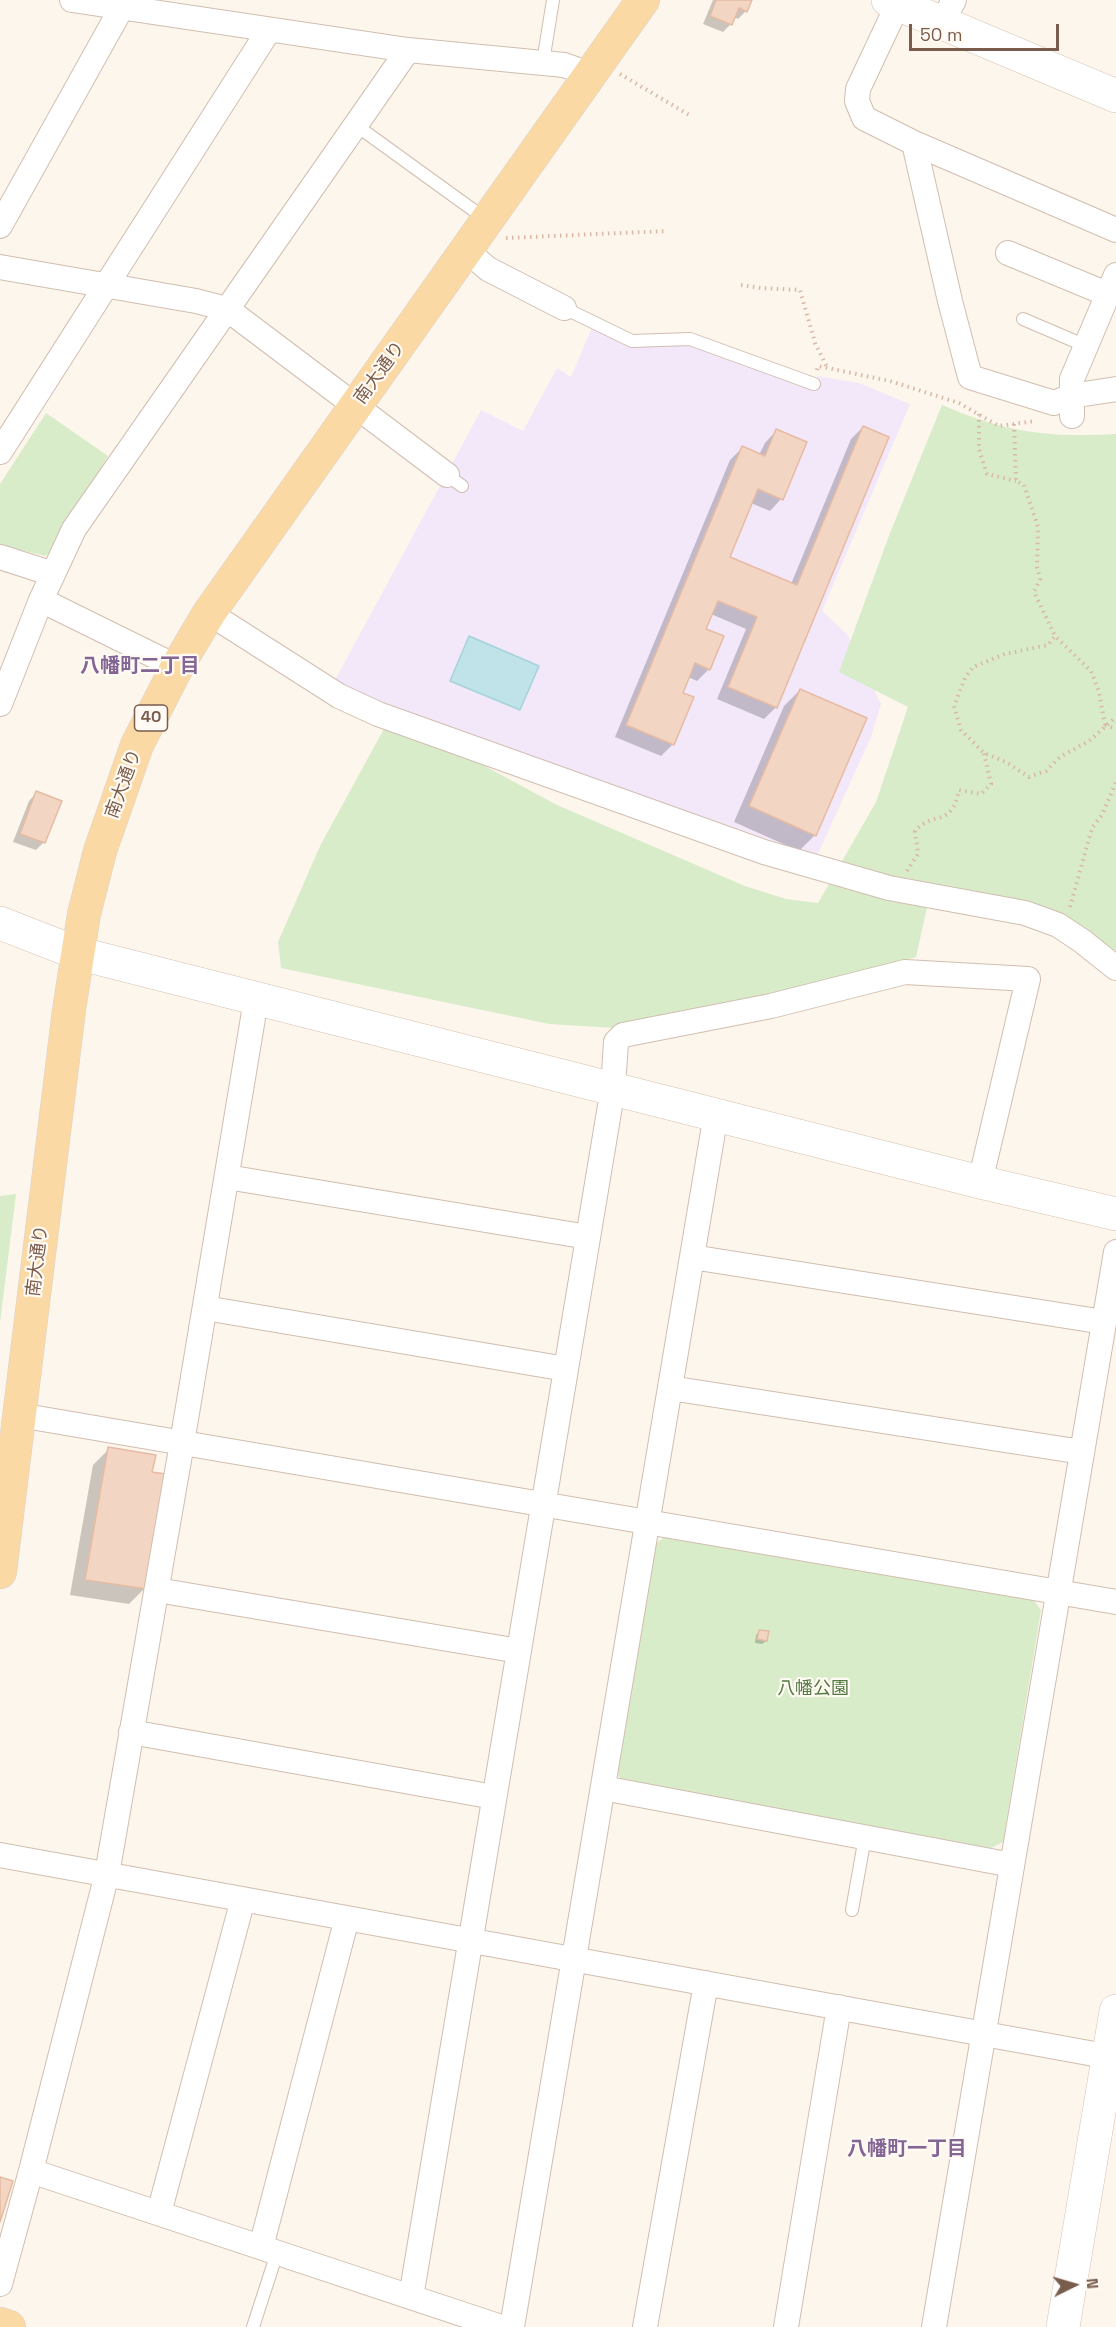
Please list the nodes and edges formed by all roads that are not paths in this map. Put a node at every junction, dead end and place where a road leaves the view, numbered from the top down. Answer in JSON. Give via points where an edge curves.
{"nodes":[{"id":1,"x":72,"y":0,"type":"edge"},
{"id":2,"x":553,"y":0,"type":"edge"},
{"id":3,"x":643,"y":0,"type":"edge"},
{"id":4,"x":893,"y":2,"type":"edge"},
{"id":5,"x":124,"y":3,"type":"edge"},
{"id":6,"x":948,"y":11,"type":"edge"},
{"id":7,"x":269,"y":30,"type":"junction"},
{"id":8,"x":408,"y":50,"type":"junction"},
{"id":9,"x":543,"y":62,"type":"junction"},
{"id":10,"x":603,"y":76,"type":"junction"},
{"id":11,"x":1116,"y":96,"type":"edge"},
{"id":12,"x":357,"y":126,"type":"junction"},
{"id":13,"x":914,"y":143,"type":"junction"},
{"id":14,"x":0,"y":226,"type":"edge"},
{"id":15,"x":495,"y":229,"type":"junction"},
{"id":16,"x":1116,"y":230,"type":"edge"},
{"id":17,"x":467,"y":251,"type":"junction"},
{"id":18,"x":1008,"y":253,"type":"dead end"},
{"id":19,"x":0,"y":267,"type":"edge"},
{"id":20,"x":1112,"y":284,"type":"edge"},
{"id":21,"x":107,"y":285,"type":"junction"},
{"id":22,"x":564,"y":308,"type":"joint"},
{"id":23,"x":227,"y":309,"type":"junction"},
{"id":24,"x":1023,"y":320,"type":"dead end"},
{"id":25,"x":1086,"y":346,"type":"junction"},
{"id":26,"x":814,"y":384,"type":"road end"},
{"id":27,"x":1116,"y":389,"type":"edge"},
{"id":28,"x":1072,"y":406,"type":"junction"},
{"id":29,"x":356,"y":407,"type":"junction"},
{"id":30,"x":11,"y":416,"type":"edge"},
{"id":31,"x":0,"y":452,"type":"edge"},
{"id":32,"x":454,"y":480,"type":"dead end"},
{"id":33,"x":0,"y":557,"type":"edge"},
{"id":34,"x":53,"y":574,"type":"junction"},
{"id":35,"x":41,"y":600,"type":"junction"},
{"id":36,"x":209,"y":613,"type":"junction"},
{"id":37,"x":177,"y":667,"type":"junction"},
{"id":38,"x":2,"y":693,"type":"edge"},
{"id":39,"x":0,"y":923,"type":"edge"},
{"id":40,"x":78,"y":953,"type":"junction"},
{"id":41,"x":1116,"y":969,"type":"edge"},
{"id":42,"x":256,"y":1000,"type":"junction"},
{"id":43,"x":613,"y":1088,"type":"junction"},
{"id":44,"x":716,"y":1114,"type":"junction"},
{"id":45,"x":226,"y":1177,"type":"junction"},
{"id":46,"x":980,"y":1182,"type":"junction"},
{"id":47,"x":1116,"y":1214,"type":"edge"},
{"id":48,"x":588,"y":1237,"type":"junction"},
{"id":49,"x":1116,"y":1252,"type":"edge"},
{"id":50,"x":692,"y":1257,"type":"junction"},
{"id":51,"x":205,"y":1308,"type":"junction"},
{"id":52,"x":1104,"y":1322,"type":"junction"},
{"id":53,"x":566,"y":1369,"type":"junction"},
{"id":54,"x":670,"y":1388,"type":"junction"},
{"id":55,"x":19,"y":1415,"type":"junction"},
{"id":56,"x":182,"y":1443,"type":"junction"},
{"id":57,"x":1082,"y":1452,"type":"junction"},
{"id":58,"x":544,"y":1505,"type":"junction"},
{"id":59,"x":647,"y":1522,"type":"junction"},
{"id":60,"x":0,"y":1572,"type":"edge"},
{"id":61,"x":156,"y":1590,"type":"junction"},
{"id":62,"x":1059,"y":1593,"type":"junction"},
{"id":63,"x":1116,"y":1602,"type":"edge"},
{"id":64,"x":519,"y":1651,"type":"junction"},
{"id":65,"x":131,"y":1732,"type":"junction"},
{"id":66,"x":603,"y":1788,"type":"junction"},
{"id":67,"x":494,"y":1797,"type":"junction"},
{"id":68,"x":865,"y":1837,"type":"junction"},
{"id":69,"x":0,"y":1855,"type":"edge"},
{"id":70,"x":1012,"y":1865,"type":"junction"},
{"id":71,"x":106,"y":1874,"type":"junction"},
{"id":72,"x":243,"y":1899,"type":"junction"},
{"id":73,"x":852,"y":1910,"type":"dead end"},
{"id":74,"x":347,"y":1918,"type":"junction"},
{"id":75,"x":471,"y":1941,"type":"junction"},
{"id":76,"x":573,"y":1959,"type":"junction"},
{"id":77,"x":706,"y":1983,"type":"junction"},
{"id":78,"x":839,"y":2007,"type":"junction"},
{"id":79,"x":1116,"y":2011,"type":"edge"},
{"id":80,"x":984,"y":2034,"type":"junction"},
{"id":81,"x":1112,"y":2057,"type":"edge"},
{"id":82,"x":31,"y":2171,"type":"junction"},
{"id":83,"x":159,"y":2213,"type":"junction"},
{"id":84,"x":269,"y":2250,"type":"junction"},
{"id":85,"x":0,"y":2284,"type":"edge"},
{"id":86,"x":411,"y":2297,"type":"junction"},
{"id":87,"x":0,"y":2324,"type":"edge"},
{"id":88,"x":9,"y":2327,"type":"edge"},
{"id":89,"x":253,"y":2327,"type":"edge"},
{"id":90,"x":501,"y":2327,"type":"edge"},
{"id":91,"x":512,"y":2327,"type":"edge"},
{"id":92,"x":645,"y":2327,"type":"edge"},
{"id":93,"x":786,"y":2327,"type":"edge"},
{"id":94,"x":934,"y":2327,"type":"edge"},
{"id":95,"x":1063,"y":2327,"type":"edge"}],
"edges":[{"from":1,"to":5,"type":"street"},
{"from":2,"to":9,"type":"lane"},
{"from":3,"to":10,"type":"main road","name":"南大通り","number":"40"},
{"from":4,"to":6,"type":"street"},
{"from":4,"to":13,"type":"street","via":[[858,89],[857,101],[864,118]]},
{"from":5,"to":7,"type":"street"},
{"from":5,"to":14,"type":"street"},
{"from":6,"to":11,"type":"street"},
{"from":7,"to":8,"type":"street"},
{"from":7,"to":21,"type":"street"},
{"from":8,"to":9,"type":"street"},
{"from":8,"to":12,"type":"street"},
{"from":9,"to":10,"type":"street"},
{"from":10,"to":15,"type":"main road","name":"南大通り","number":"40"},
{"from":12,"to":15,"type":"lane"},
{"from":12,"to":23,"type":"street"},
{"from":13,"to":16,"type":"street"},
{"from":13,"to":28,"type":"street","via":[[970,377]]},
{"from":15,"to":17,"type":"main road","name":"南大通り","number":"40"},
{"from":17,"to":22,"type":"street","via":[[488,268]]},
{"from":17,"to":29,"type":"main road","name":"南大通り","number":"40"},
{"from":18,"to":20,"type":"street"},
{"from":19,"to":21,"type":"street"},
{"from":20,"to":25,"type":"street"},
{"from":21,"to":23,"type":"street"},
{"from":21,"to":30,"type":"street"},
{"from":22,"to":26,"type":"lane","via":[[632,341],[690,339]]},
{"from":23,"to":29,"type":"street"},
{"from":23,"to":34,"type":"street","via":[[74,529]]},
{"from":24,"to":25,"type":"lane"},
{"from":25,"to":28,"type":"street","via":[[1072,379]]},
{"from":27,"to":28,"type":"street"},
{"from":29,"to":32,"type":"street"},
{"from":29,"to":36,"type":"main road","name":"南大通り","number":"40"},
{"from":30,"to":31,"type":"street"},
{"from":33,"to":34,"type":"street"},
{"from":34,"to":35,"type":"street"},
{"from":35,"to":37,"type":"street"},
{"from":35,"to":38,"type":"street"},
{"from":36,"to":37,"type":"main road","name":"南大通り","number":"40"},
{"from":36,"to":41,"type":"street","via":[[339,696],[378,714],[764,852],[889,888],[1026,913],[1062,927]]},
{"from":37,"to":40,"type":"main road","name":"南大通り","number":"40","via":[[137,745],[100,851]]},
{"from":39,"to":40,"type":"street"},
{"from":40,"to":42,"type":"street"},
{"from":40,"to":55,"type":"main road","name":"南大通り","number":"40"},
{"from":42,"to":43,"type":"street"},
{"from":42,"to":45,"type":"street"},
{"from":43,"to":44,"type":"street"},
{"from":43,"to":46,"type":"street","via":[[616,1042],[623,1035],[771,1006],[905,972],[1028,979]]},
{"from":43,"to":48,"type":"street"},
{"from":44,"to":46,"type":"street"},
{"from":44,"to":50,"type":"street"},
{"from":45,"to":48,"type":"street"},
{"from":45,"to":51,"type":"street"},
{"from":46,"to":47,"type":"street"},
{"from":48,"to":53,"type":"street"},
{"from":49,"to":52,"type":"street"},
{"from":50,"to":52,"type":"street"},
{"from":50,"to":54,"type":"street"},
{"from":51,"to":53,"type":"street"},
{"from":51,"to":56,"type":"street"},
{"from":52,"to":57,"type":"street"},
{"from":53,"to":58,"type":"street"},
{"from":54,"to":57,"type":"street"},
{"from":54,"to":59,"type":"street"},
{"from":55,"to":56,"type":"street"},
{"from":55,"to":60,"type":"main road","name":"南大通り","number":"40"},
{"from":56,"to":58,"type":"street"},
{"from":56,"to":61,"type":"street"},
{"from":57,"to":62,"type":"street"},
{"from":58,"to":59,"type":"street"},
{"from":58,"to":64,"type":"street"},
{"from":59,"to":62,"type":"street"},
{"from":59,"to":66,"type":"street"},
{"from":61,"to":64,"type":"street"},
{"from":61,"to":65,"type":"street"},
{"from":62,"to":63,"type":"street"},
{"from":62,"to":70,"type":"street"},
{"from":64,"to":67,"type":"street"},
{"from":65,"to":67,"type":"street"},
{"from":65,"to":71,"type":"street"},
{"from":66,"to":68,"type":"street"},
{"from":66,"to":76,"type":"street"},
{"from":67,"to":75,"type":"street"},
{"from":68,"to":70,"type":"street"},
{"from":68,"to":73,"type":"lane"},
{"from":69,"to":71,"type":"street"},
{"from":70,"to":80,"type":"street"},
{"from":71,"to":72,"type":"street"},
{"from":71,"to":82,"type":"street"},
{"from":72,"to":74,"type":"street"},
{"from":72,"to":83,"type":"street"},
{"from":74,"to":75,"type":"street"},
{"from":74,"to":84,"type":"street"},
{"from":75,"to":76,"type":"street"},
{"from":75,"to":86,"type":"street"},
{"from":76,"to":77,"type":"street"},
{"from":76,"to":91,"type":"street"},
{"from":77,"to":78,"type":"street"},
{"from":77,"to":92,"type":"street"},
{"from":78,"to":80,"type":"street"},
{"from":78,"to":93,"type":"street"},
{"from":79,"to":81,"type":"street"},
{"from":80,"to":81,"type":"street"},
{"from":80,"to":94,"type":"street"},
{"from":81,"to":95,"type":"street"},
{"from":82,"to":83,"type":"street"},
{"from":82,"to":85,"type":"street"},
{"from":83,"to":84,"type":"street"},
{"from":84,"to":86,"type":"street"},
{"from":84,"to":89,"type":"lane"},
{"from":86,"to":90,"type":"street"},
{"from":87,"to":88,"type":"main road"}]}
